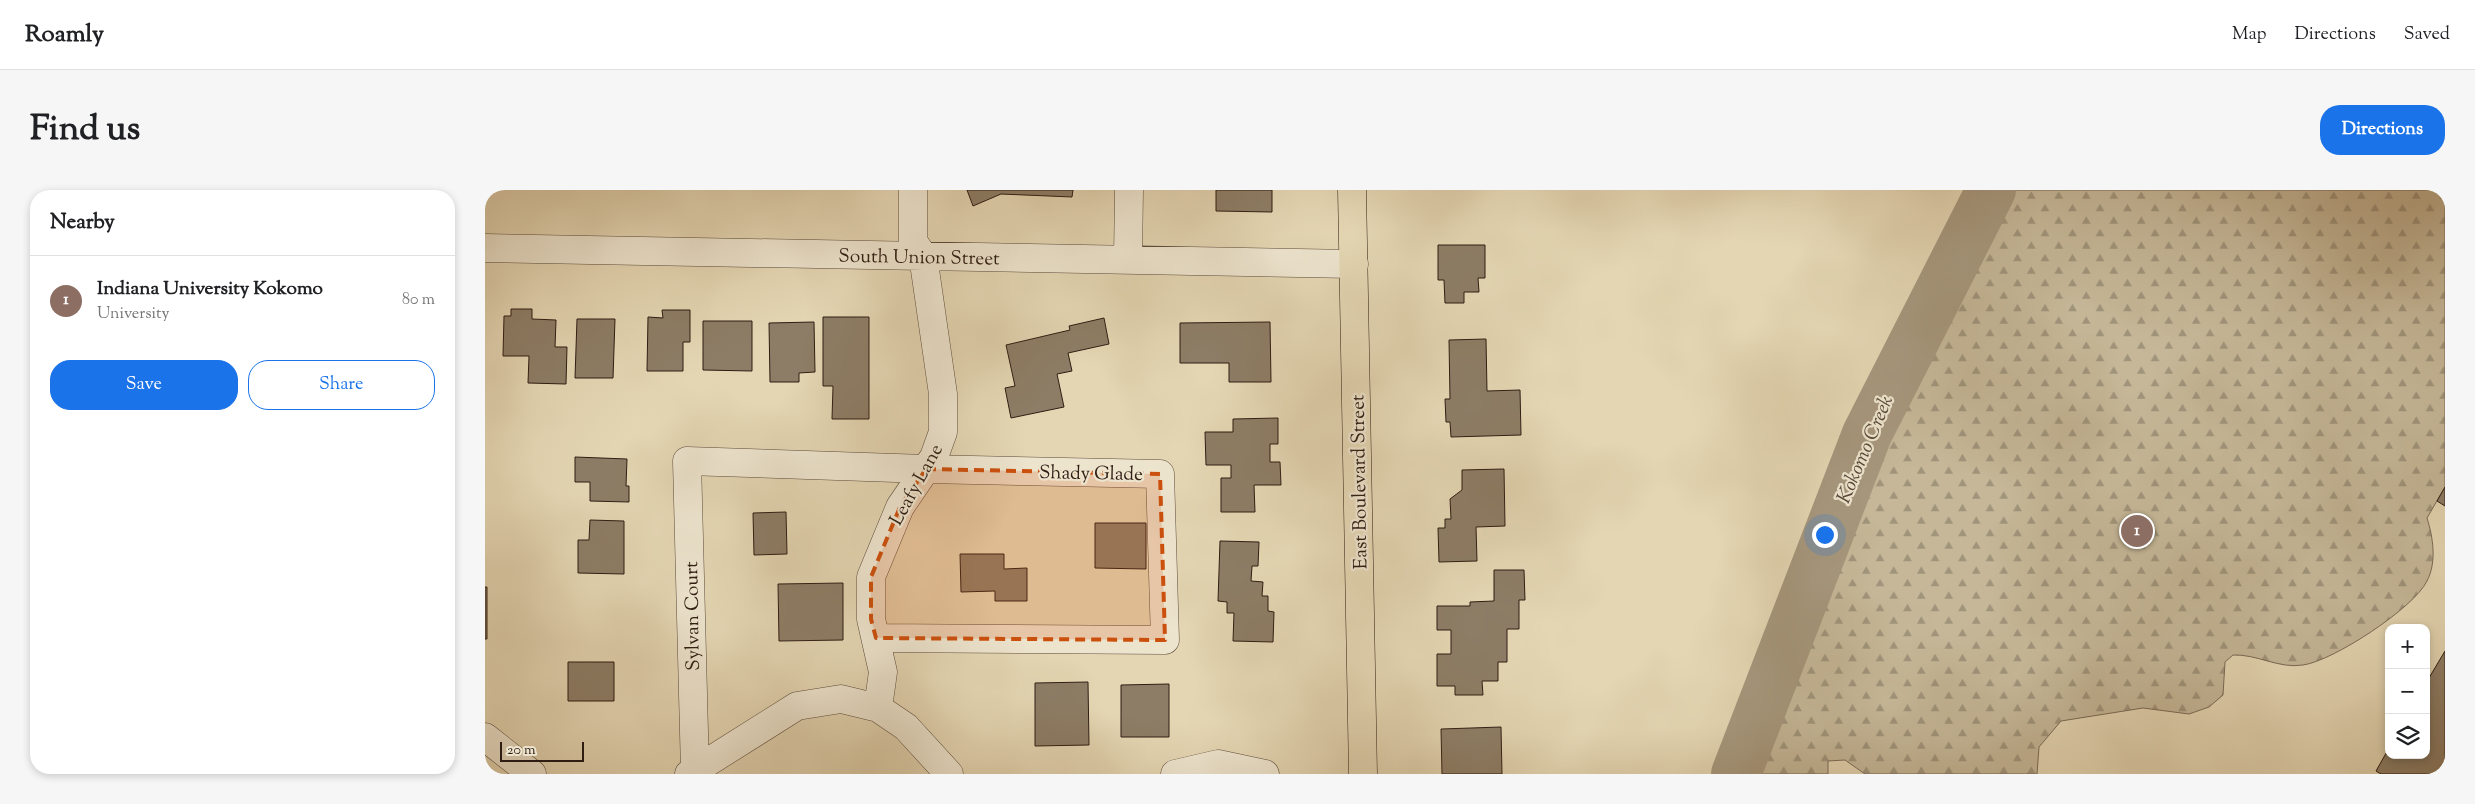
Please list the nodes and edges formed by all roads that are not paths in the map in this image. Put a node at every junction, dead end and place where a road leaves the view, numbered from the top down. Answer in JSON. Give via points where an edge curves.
{"nodes":[{"id":1,"x":913,"y":190,"type":"edge"},
{"id":2,"x":1129,"y":190,"type":"edge"},
{"id":3,"x":1352,"y":190,"type":"edge"},
{"id":4,"x":485,"y":248,"type":"edge"},
{"id":5,"x":923,"y":256,"type":"junction"},
{"id":6,"x":1128,"y":260,"type":"junction"},
{"id":7,"x":1354,"y":264,"type":"junction"},
{"id":8,"x":687,"y":461,"type":"joint"},
{"id":9,"x":926,"y":469,"type":"junction"},
{"id":10,"x":876,"y":638,"type":"junction"},
{"id":11,"x":878,"y":708,"type":"junction"},
{"id":12,"x":485,"y":737,"type":"edge"},
{"id":13,"x":692,"y":772,"type":"edge"},
{"id":14,"x":532,"y":774,"type":"edge"},
{"id":15,"x":949,"y":774,"type":"edge"},
{"id":16,"x":1175,"y":774,"type":"edge"},
{"id":17,"x":1265,"y":774,"type":"edge"},
{"id":18,"x":1363,"y":774,"type":"edge"}],
"edges":[{"from":1,"to":5,"type":"street","name":"Leafy Lane","via":[[913,241]]},
{"from":2,"to":6,"type":"street"},
{"from":3,"to":7,"type":"main road","name":"East Boulevard Street"},
{"from":4,"to":5,"type":"street","name":"South Union Street"},
{"from":5,"to":6,"type":"street","name":"South Union Street"},
{"from":5,"to":9,"type":"street","name":"Leafy Lane","via":[[943,394],[943,432]]},
{"from":6,"to":7,"type":"street","name":"South Union Street"},
{"from":7,"to":18,"type":"main road","name":"East Boulevard Street"},
{"from":8,"to":9,"type":"street","name":"Shady Glade"},
{"from":8,"to":13,"type":"street","name":"Sylvan Court"},
{"from":9,"to":10,"type":"street","name":"Leafy Lane","via":[[899,507],[871,577],[871,619]]},
{"from":9,"to":10,"type":"street","name":"Shady Glade","via":[[1160,474],[1165,640]]},
{"from":10,"to":11,"type":"street","name":"Leafy Lane","via":[[883,672]]},
{"from":11,"to":13,"type":"street","via":[[841,699],[797,706]]},
{"from":11,"to":15,"type":"street","via":[[906,727]]},
{"from":12,"to":14,"type":"street"},
{"from":16,"to":17,"type":"street","via":[[1218,764]]}]}
